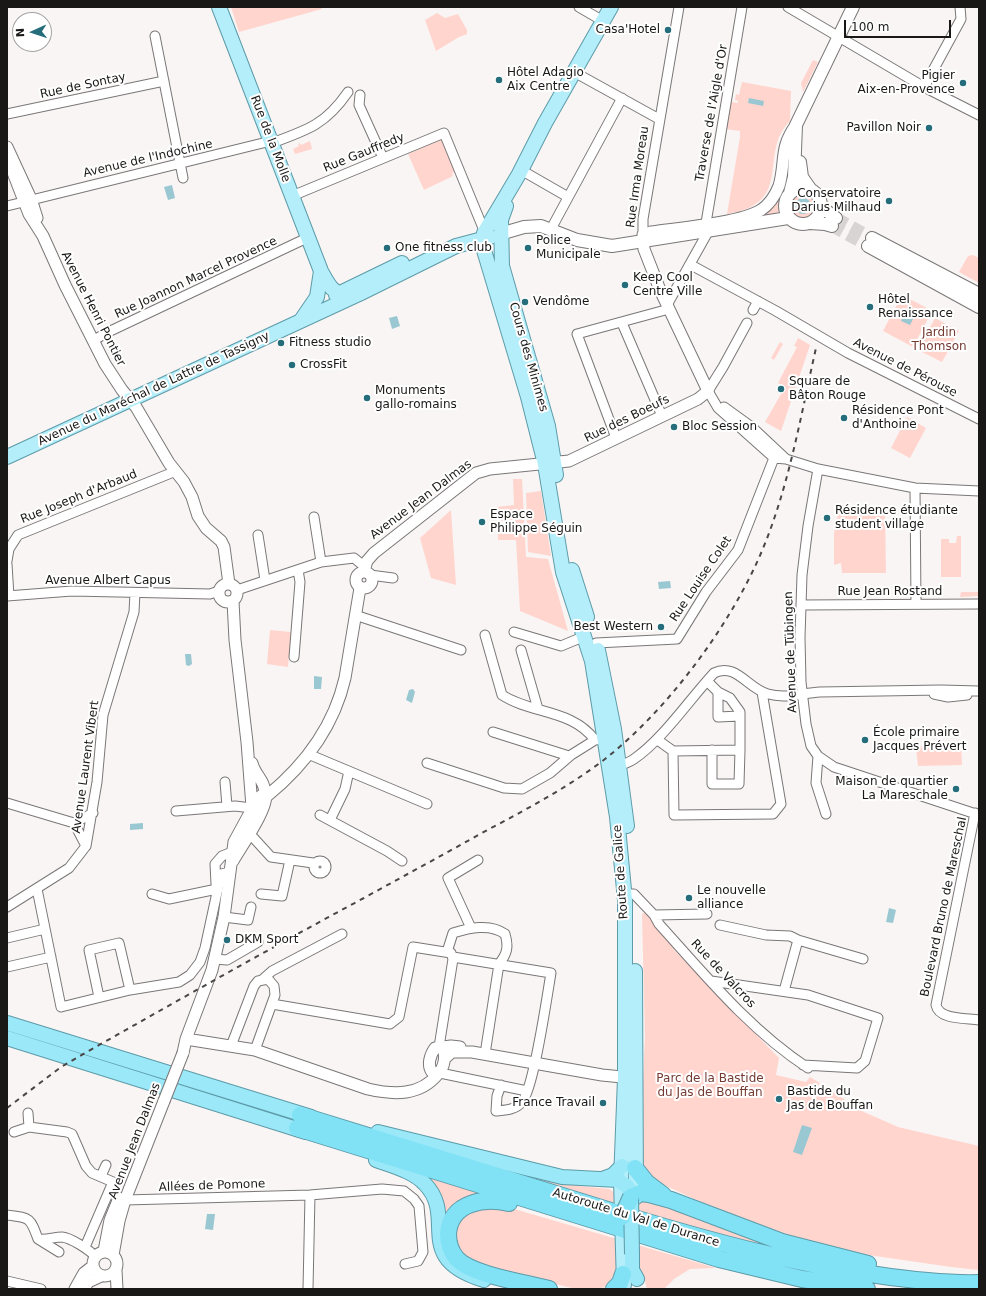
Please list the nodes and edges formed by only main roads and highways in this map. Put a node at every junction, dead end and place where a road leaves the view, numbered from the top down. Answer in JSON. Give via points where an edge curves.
{"nodes":[{"id":1,"x":219,"y":7,"type":"edge"},
{"id":2,"x":611,"y":7,"type":"edge"},
{"id":3,"x":852,"y":7,"type":"edge"},
{"id":4,"x":859,"y":7,"type":"edge"},
{"id":5,"x":842,"y":40,"type":"junction"},
{"id":6,"x":811,"y":190,"type":"junction"},
{"id":7,"x":790,"y":193,"type":"junction"},
{"id":8,"x":821,"y":207,"type":"junction"},
{"id":9,"x":498,"y":216,"type":"junction"},
{"id":10,"x":788,"y":218,"type":"junction"},
{"id":11,"x":810,"y":223,"type":"junction"},
{"id":12,"x":506,"y":232,"type":"junction"},
{"id":13,"x":481,"y":238,"type":"junction"},
{"id":14,"x":321,"y":271,"type":"junction"},
{"id":15,"x":338,"y":294,"type":"junction"},
{"id":16,"x":979,"y":294,"type":"edge"},
{"id":17,"x":355,"y":296,"type":"junction"},
{"id":18,"x":979,"y":307,"type":"edge"},
{"id":19,"x":300,"y":321,"type":"junction"},
{"id":20,"x":7,"y":457,"type":"edge"},
{"id":21,"x":549,"y":463,"type":"junction"},
{"id":22,"x":605,"y":740,"type":"junction"},
{"id":23,"x":629,"y":894,"type":"junction"},
{"id":24,"x":7,"y":1023,"type":"edge"},
{"id":25,"x":7,"y":1038,"type":"edge"},
{"id":26,"x":298,"y":1121,"type":"junction"},
{"id":27,"x":628,"y":1167,"type":"junction"},
{"id":28,"x":595,"y":1180,"type":"junction"},
{"id":29,"x":621,"y":1181,"type":"junction"},
{"id":30,"x":634,"y":1196,"type":"junction"},
{"id":31,"x":671,"y":1200,"type":"junction"},
{"id":32,"x":622,"y":1217,"type":"junction"},
{"id":33,"x":657,"y":1241,"type":"junction"},
{"id":34,"x":979,"y":1279,"type":"edge"},
{"id":35,"x":631,"y":1283,"type":"edge"},
{"id":36,"x":979,"y":1283,"type":"edge"},
{"id":37,"x":518,"y":1289,"type":"edge"},
{"id":38,"x":549,"y":1289,"type":"edge"},
{"id":39,"x":614,"y":1289,"type":"edge"},
{"id":40,"x":867,"y":1289,"type":"edge"}],
"edges":[{"from":1,"to":14,"type":"main road","name":"Rue de la Molle"},
{"from":2,"to":9,"type":"main road"},
{"from":3,"to":5,"type":"main road"},
{"from":4,"to":5,"type":"main road"},
{"from":5,"to":6,"type":"main road","via":[[804,118],[800,133],[800,168],[802,177]]},
{"from":5,"to":7,"type":"main road","via":[[808,96],[796,125],[794,177]]},
{"from":6,"to":7,"type":"main road","via":[[800,188]]},
{"from":6,"to":8,"type":"main road","via":[[819,197]]},
{"from":7,"to":10,"type":"main road","via":[[784,205]]},
{"from":8,"to":11,"type":"main road","via":[[820,214]]},
{"from":8,"to":11,"type":"main road","via":[[834,222]]},
{"from":9,"to":12,"type":"main road","name":"Cours des Minimes"},
{"from":9,"to":13,"type":"main road"},
{"from":10,"to":11,"type":"main road","via":[[796,224]]},
{"from":10,"to":12,"type":"main road","via":[[707,227],[612,246],[577,240],[552,229],[532,226]]},
{"from":12,"to":13,"type":"main road"},
{"from":12,"to":21,"type":"main road","name":"Cours des Minimes","via":[[500,251],[502,266],[548,426]]},
{"from":13,"to":15,"type":"main road","name":"Avenue du Maréchal de Lattre de Tassigny","via":[[366,280]]},
{"from":13,"to":17,"type":"main road","name":"Avenue du Maréchal de Lattre de Tassigny","via":[[468,251],[442,254]]},
{"from":13,"to":21,"type":"main road","name":"Cours des Minimes"},
{"from":14,"to":15,"type":"main road","name":"Rue de la Molle","via":[[330,287]]},
{"from":14,"to":19,"type":"main road","name":"Rue de la Molle","via":[[317,297]]},
{"from":15,"to":17,"type":"main road"},
{"from":15,"to":19,"type":"main road","name":"Avenue du Maréchal de Lattre de Tassigny"},
{"from":16,"to":18,"type":"main road","via":[[870,242]]},
{"from":17,"to":19,"type":"main road","name":"Avenue du Maréchal de Lattre de Tassigny"},
{"from":19,"to":20,"type":"main road","name":"Avenue du Maréchal de Lattre de Tassigny"},
{"from":21,"to":22,"type":"main road","name":"Route de Galice","via":[[563,572],[569,594],[591,640]]},
{"from":22,"to":23,"type":"main road","name":"Route de Galice"},
{"from":22,"to":23,"type":"main road","name":"Route de Galice","via":[[620,765]]},
{"from":23,"to":27,"type":"main road","name":"Route de Galice"},
{"from":24,"to":26,"type":"highway"},
{"from":25,"to":26,"type":"highway"},
{"from":26,"to":28,"type":"highway","via":[[342,1122],[562,1177]]},
{"from":26,"to":33,"type":"highway","name":"Autoroute du Val de Durance"},
{"from":26,"to":36,"type":"highway","name":"Autoroute du Val de Durance","via":[[759,1254],[891,1277]]},
{"from":26,"to":37,"type":"highway","via":[[340,1147],[420,1179],[433,1195],[440,1243],[452,1264],[469,1276]]},
{"from":27,"to":28,"type":"highway"},
{"from":27,"to":29,"type":"main road","name":"Route de Galice"},
{"from":27,"to":30,"type":"main road","name":"Route de Galice"},
{"from":27,"to":31,"type":"highway"},
{"from":28,"to":29,"type":"highway"},
{"from":29,"to":30,"type":"highway"},
{"from":29,"to":32,"type":"main road","name":"Route de Galice"},
{"from":30,"to":31,"type":"highway","via":[[649,1194]]},
{"from":30,"to":32,"type":"highway","bridge":true},
{"from":30,"to":35,"type":"highway","bridge":true,"via":[[634,1255]]},
{"from":31,"to":34,"type":"highway","via":[[782,1242],[855,1261],[912,1272]]},
{"from":32,"to":35,"type":"main road","name":"Route de Galice"},
{"from":33,"to":38,"type":"highway","via":[[496,1200],[473,1203],[457,1213],[448,1236],[457,1260],[470,1269]]},
{"from":33,"to":40,"type":"highway","name":"Autoroute du Val de Durance","via":[[784,1275]]},
{"from":35,"to":39,"type":"highway","via":[[620,1283]]}]}
